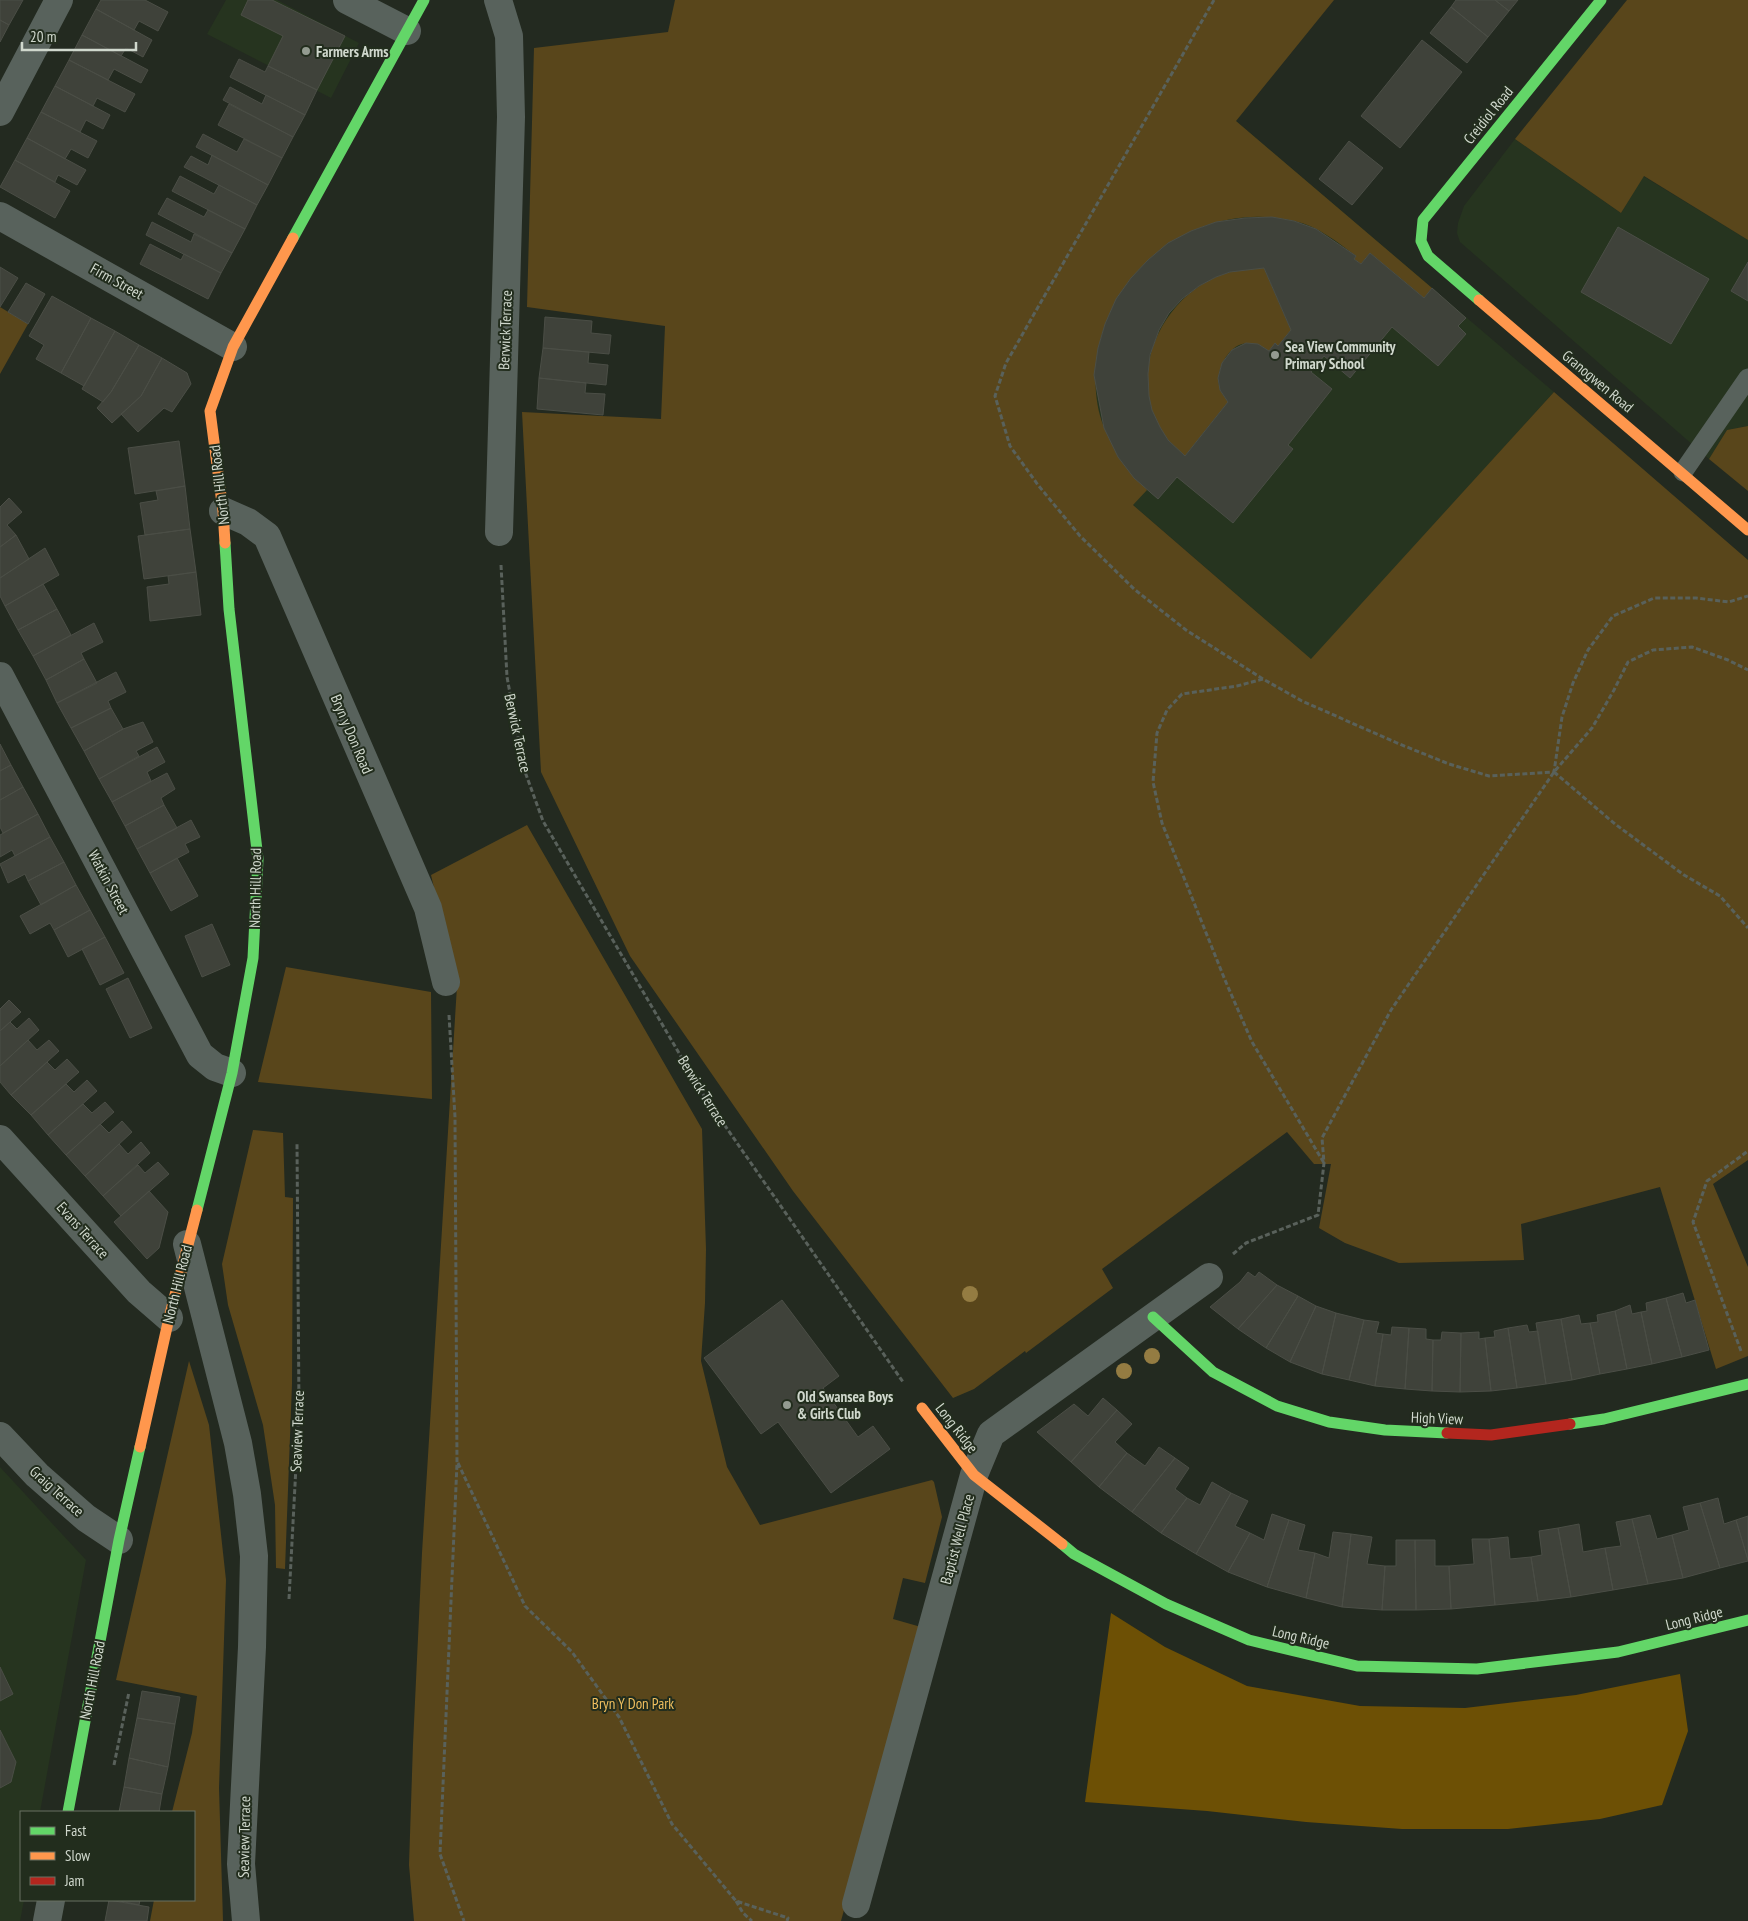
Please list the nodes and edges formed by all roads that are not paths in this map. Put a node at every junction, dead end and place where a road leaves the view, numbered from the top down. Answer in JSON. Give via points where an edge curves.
{"nodes":[{"id":1,"x":59,"y":0,"type":"edge"},
{"id":2,"x":347,"y":0,"type":"edge"},
{"id":3,"x":424,"y":0,"type":"edge"},
{"id":4,"x":498,"y":0,"type":"edge"},
{"id":5,"x":1601,"y":0,"type":"edge"},
{"id":6,"x":407,"y":31,"type":"junction"},
{"id":7,"x":0,"y":112,"type":"edge"},
{"id":8,"x":0,"y":216,"type":"edge"},
{"id":9,"x":1428,"y":256,"type":"joint"},
{"id":10,"x":233,"y":347,"type":"junction"},
{"id":11,"x":1748,"y":378,"type":"edge"},
{"id":12,"x":1683,"y":472,"type":"junction"},
{"id":13,"x":223,"y":511,"type":"junction"},
{"id":14,"x":1748,"y":530,"type":"edge"},
{"id":15,"x":499,"y":532,"type":"road end"},
{"id":16,"x":0,"y":676,"type":"edge"},
{"id":17,"x":446,"y":982,"type":"road end"},
{"id":18,"x":232,"y":1073,"type":"junction"},
{"id":19,"x":0,"y":1139,"type":"edge"},
{"id":20,"x":187,"y":1244,"type":"junction"},
{"id":21,"x":1209,"y":1277,"type":"road end"},
{"id":22,"x":1153,"y":1317,"type":"junction"},
{"id":23,"x":169,"y":1318,"type":"junction"},
{"id":24,"x":1748,"y":1384,"type":"edge"},
{"id":25,"x":922,"y":1408,"type":"dead end"},
{"id":26,"x":0,"y":1436,"type":"edge"},
{"id":27,"x":974,"y":1475,"type":"junction"},
{"id":28,"x":119,"y":1540,"type":"junction"},
{"id":29,"x":1748,"y":1620,"type":"edge"},
{"id":30,"x":68,"y":1811,"type":"edge"},
{"id":31,"x":51,"y":1901,"type":"edge"},
{"id":32,"x":856,"y":1904,"type":"dead end"},
{"id":33,"x":47,"y":1921,"type":"edge"},
{"id":34,"x":246,"y":1921,"type":"edge"}],
"edges":[{"from":1,"to":7,"type":"street"},
{"from":2,"to":6,"type":"street"},
{"from":3,"to":6,"type":"street","name":"North Hill Road"},
{"from":4,"to":15,"type":"street","name":"Berwick Terrace","via":[[509,36],[511,118]]},
{"from":5,"to":9,"type":"street","name":"Creidiol Road","via":[[1423,220],[1420,241]]},
{"from":6,"to":10,"type":"street","name":"North Hill Road"},
{"from":8,"to":10,"type":"street","name":"Firm Street"},
{"from":9,"to":12,"type":"street","name":"Granogwen Road"},
{"from":10,"to":13,"type":"street","name":"North Hill Road","via":[[210,411]]},
{"from":11,"to":12,"type":"lane"},
{"from":12,"to":14,"type":"street","name":"Granogwen Road"},
{"from":13,"to":17,"type":"street","name":"Bryn y Don Road","via":[[248,522],[267,536],[428,908]]},
{"from":13,"to":18,"type":"street","name":"North Hill Road","via":[[229,609],[258,859],[253,958]]},
{"from":16,"to":18,"type":"street","name":"Watkin Street","via":[[200,1055],[215,1067]]},
{"from":18,"to":20,"type":"street","name":"North Hill Road"},
{"from":19,"to":23,"type":"street","name":"Evans Terrace","via":[[138,1292]]},
{"from":20,"to":23,"type":"street","name":"North Hill Road"},
{"from":20,"to":34,"type":"street","name":"Seaview Terrace","via":[[238,1443],[254,1556],[241,1864]]},
{"from":21,"to":22,"type":"street","name":"Baptist Well Place"},
{"from":22,"to":24,"type":"street","name":"High View","via":[[1213,1372],[1276,1406],[1329,1422],[1385,1430],[1491,1435],[1604,1419]]},
{"from":22,"to":27,"type":"street","name":"Baptist Well Place","via":[[991,1434]]},
{"from":23,"to":28,"type":"street","name":"North Hill Road"},
{"from":25,"to":27,"type":"street","name":"Long Ridge"},
{"from":26,"to":28,"type":"street","name":"Graig Terrace","via":[[44,1482],[86,1518]]},
{"from":27,"to":29,"type":"street","name":"Long Ridge","via":[[1074,1554],[1166,1604],[1249,1640],[1357,1666],[1477,1669],[1618,1652]]},
{"from":27,"to":32,"type":"street","name":"Baptist Well Place"},
{"from":28,"to":30,"type":"street","name":"North Hill Road"},
{"from":31,"to":33,"type":"street"}]}
